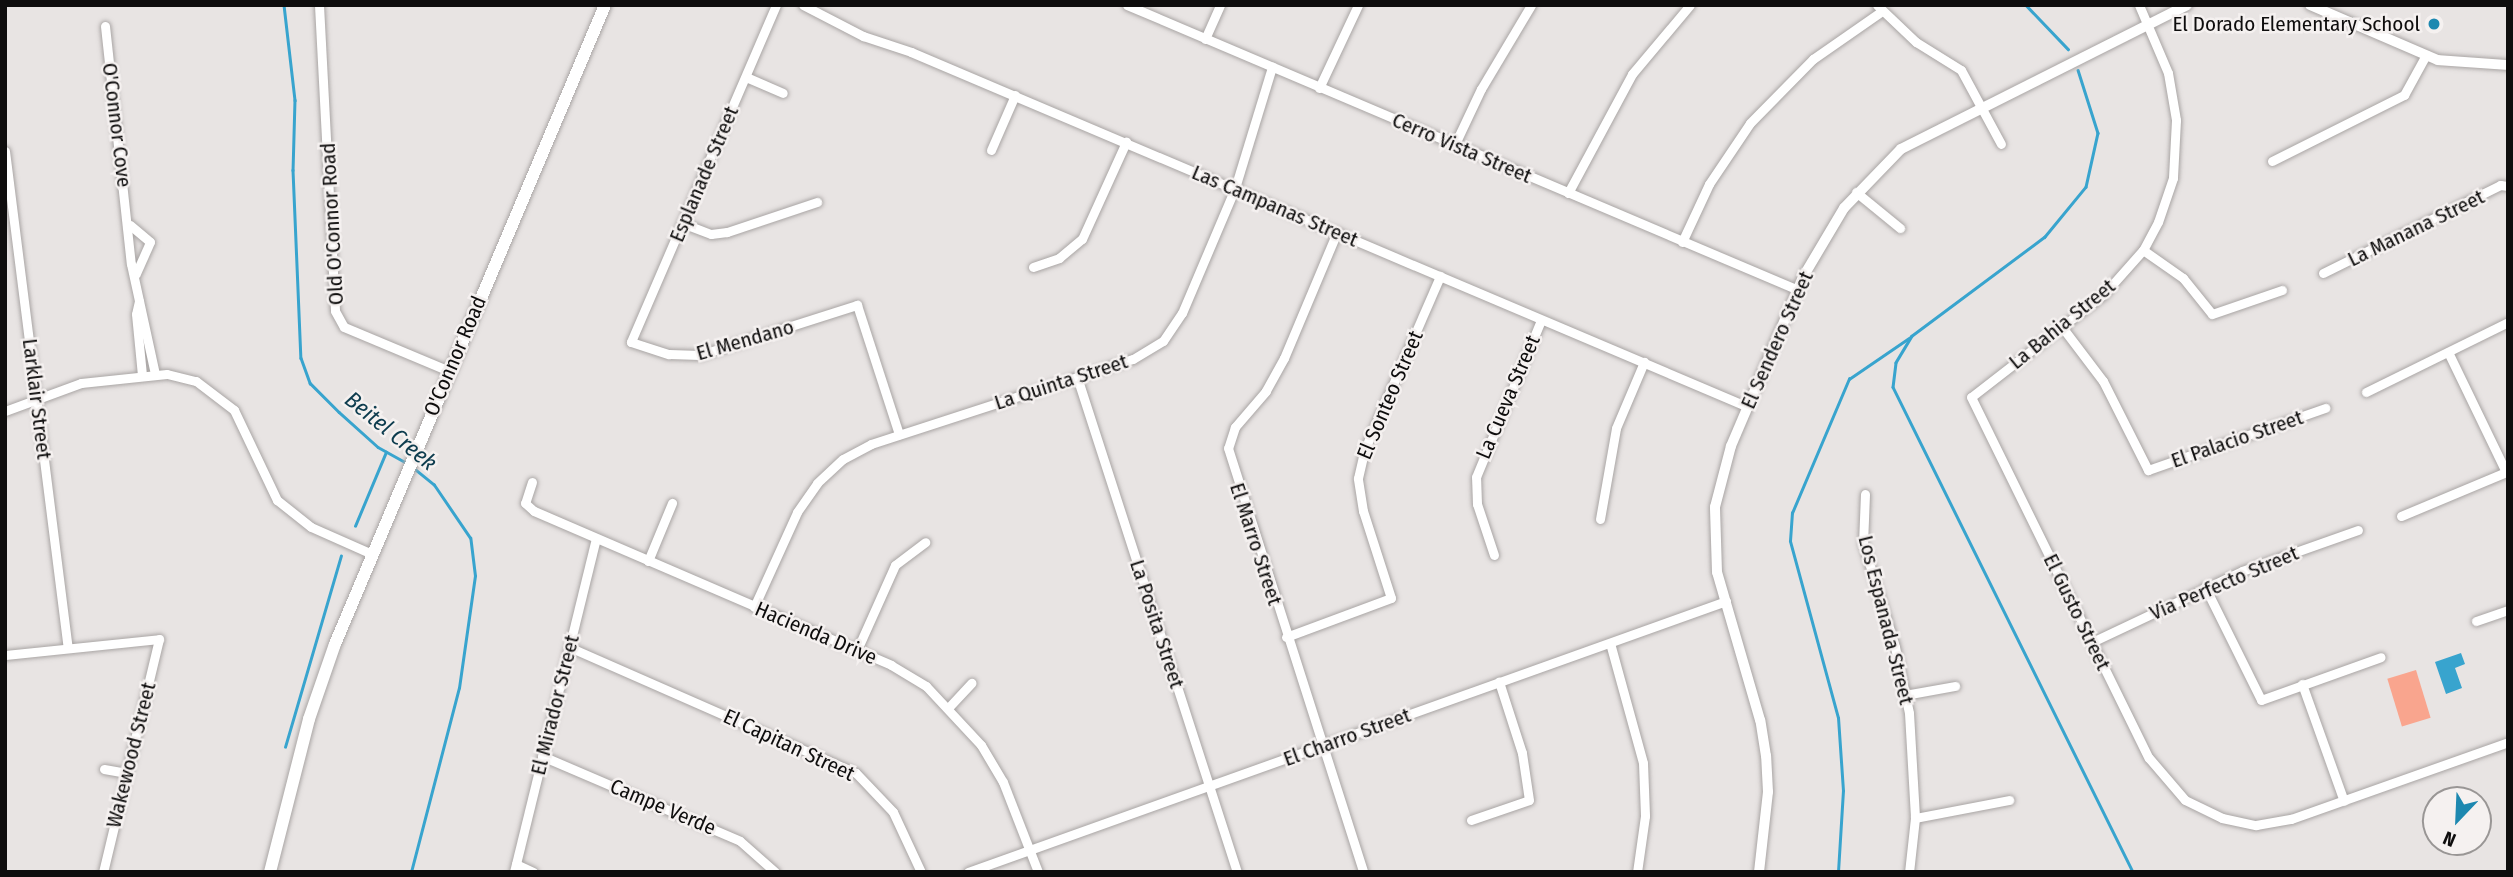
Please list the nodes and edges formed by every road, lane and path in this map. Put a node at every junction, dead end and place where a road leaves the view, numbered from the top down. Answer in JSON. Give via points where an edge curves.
{"nodes":[{"id":1,"x":319,"y":5,"type":"edge"},
{"id":2,"x":605,"y":5,"type":"edge"},
{"id":3,"x":776,"y":5,"type":"edge"},
{"id":4,"x":803,"y":5,"type":"edge"},
{"id":5,"x":1127,"y":5,"type":"edge"},
{"id":6,"x":1220,"y":5,"type":"edge"},
{"id":7,"x":1359,"y":5,"type":"edge"},
{"id":8,"x":1531,"y":5,"type":"edge"},
{"id":9,"x":1690,"y":5,"type":"edge"},
{"id":10,"x":2139,"y":5,"type":"edge"},
{"id":11,"x":2186,"y":5,"type":"edge"},
{"id":12,"x":2310,"y":5,"type":"edge"},
{"id":13,"x":1879,"y":8,"type":"edge"},
{"id":14,"x":2149,"y":24,"type":"junction"},
{"id":15,"x":105,"y":26,"type":"dead end"},
{"id":16,"x":1205,"y":39,"type":"junction"},
{"id":17,"x":2426,"y":55,"type":"junction"},
{"id":18,"x":2508,"y":65,"type":"edge"},
{"id":19,"x":1272,"y":67,"type":"junction"},
{"id":20,"x":746,"y":77,"type":"junction"},
{"id":21,"x":1319,"y":88,"type":"junction"},
{"id":22,"x":783,"y":93,"type":"dead end"},
{"id":23,"x":1015,"y":95,"type":"junction"},
{"id":24,"x":1982,"y":107,"type":"junction"},
{"id":25,"x":1126,"y":142,"type":"junction"},
{"id":26,"x":2001,"y":144,"type":"dead end"},
{"id":27,"x":1454,"y":146,"type":"junction"},
{"id":28,"x":992,"y":150,"type":"dead end"},
{"id":29,"x":5,"y":151,"type":"edge"},
{"id":30,"x":2272,"y":161,"type":"dead end"},
{"id":31,"x":2508,"y":187,"type":"edge"},
{"id":32,"x":1235,"y":188,"type":"junction"},
{"id":33,"x":1856,"y":192,"type":"junction"},
{"id":34,"x":1568,"y":193,"type":"junction"},
{"id":35,"x":817,"y":202,"type":"dead end"},
{"id":36,"x":682,"y":223,"type":"junction"},
{"id":37,"x":130,"y":225,"type":"junction"},
{"id":38,"x":1900,"y":228,"type":"dead end"},
{"id":39,"x":1337,"y":232,"type":"junction"},
{"id":40,"x":1682,"y":242,"type":"junction"},
{"id":41,"x":2143,"y":250,"type":"junction"},
{"id":42,"x":1032,"y":267,"type":"dead end"},
{"id":43,"x":2323,"y":272,"type":"dead end"},
{"id":44,"x":136,"y":274,"type":"junction"},
{"id":45,"x":1440,"y":276,"type":"junction"},
{"id":46,"x":1798,"y":290,"type":"junction"},
{"id":47,"x":2282,"y":290,"type":"dead end"},
{"id":48,"x":139,"y":301,"type":"junction"},
{"id":49,"x":1541,"y":320,"type":"junction"},
{"id":50,"x":2508,"y":322,"type":"edge"},
{"id":51,"x":2062,"y":327,"type":"junction"},
{"id":52,"x":631,"y":342,"type":"joint"},
{"id":53,"x":2448,"y":352,"type":"junction"},
{"id":54,"x":1644,"y":362,"type":"junction"},
{"id":55,"x":449,"y":371,"type":"junction"},
{"id":56,"x":155,"y":374,"type":"junction"},
{"id":57,"x":142,"y":375,"type":"junction"},
{"id":58,"x":1077,"y":377,"type":"junction"},
{"id":59,"x":2366,"y":392,"type":"dead end"},
{"id":60,"x":36,"y":397,"type":"junction"},
{"id":61,"x":1971,"y":397,"type":"joint"},
{"id":62,"x":1748,"y":407,"type":"junction"},
{"id":63,"x":2325,"y":408,"type":"dead end"},
{"id":64,"x":5,"y":411,"type":"edge"},
{"id":65,"x":899,"y":434,"type":"junction"},
{"id":66,"x":532,"y":482,"type":"dead end"},
{"id":67,"x":1865,"y":494,"type":"dead end"},
{"id":68,"x":672,"y":503,"type":"dead end"},
{"id":69,"x":2401,"y":516,"type":"dead end"},
{"id":70,"x":1600,"y":519,"type":"dead end"},
{"id":71,"x":2358,"y":530,"type":"dead end"},
{"id":72,"x":596,"y":539,"type":"junction"},
{"id":73,"x":925,"y":542,"type":"dead end"},
{"id":74,"x":372,"y":554,"type":"junction"},
{"id":75,"x":1494,"y":555,"type":"dead end"},
{"id":76,"x":648,"y":561,"type":"junction"},
{"id":77,"x":2205,"y":587,"type":"junction"},
{"id":78,"x":1726,"y":601,"type":"junction"},
{"id":79,"x":754,"y":607,"type":"junction"},
{"id":80,"x":2508,"y":610,"type":"edge"},
{"id":81,"x":2476,"y":621,"type":"dead end"},
{"id":82,"x":1286,"y":637,"type":"junction"},
{"id":83,"x":2092,"y":642,"type":"junction"},
{"id":84,"x":1610,"y":643,"type":"junction"},
{"id":85,"x":68,"y":647,"type":"junction"},
{"id":86,"x":569,"y":648,"type":"junction"},
{"id":87,"x":857,"y":650,"type":"junction"},
{"id":88,"x":5,"y":655,"type":"edge"},
{"id":89,"x":2381,"y":657,"type":"dead end"},
{"id":90,"x":971,"y":682,"type":"dead end"},
{"id":91,"x":1499,"y":682,"type":"junction"},
{"id":92,"x":2302,"y":684,"type":"junction"},
{"id":93,"x":1955,"y":686,"type":"dead end"},
{"id":94,"x":1905,"y":695,"type":"junction"},
{"id":95,"x":949,"y":707,"type":"junction"},
{"id":96,"x":2508,"y":741,"type":"edge"},
{"id":97,"x":1322,"y":746,"type":"junction"},
{"id":98,"x":542,"y":756,"type":"junction"},
{"id":99,"x":104,"y":769,"type":"dead end"},
{"id":100,"x":127,"y":773,"type":"junction"},
{"id":101,"x":1209,"y":787,"type":"junction"},
{"id":102,"x":2009,"y":800,"type":"dead end"},
{"id":103,"x":2344,"y":801,"type":"junction"},
{"id":104,"x":1915,"y":818,"type":"junction"},
{"id":105,"x":1471,"y":820,"type":"dead end"},
{"id":106,"x":1031,"y":849,"type":"junction"},
{"id":107,"x":515,"y":868,"type":"edge"},
{"id":108,"x":103,"y":872,"type":"edge"},
{"id":109,"x":270,"y":872,"type":"edge"},
{"id":110,"x":533,"y":872,"type":"edge"},
{"id":111,"x":775,"y":872,"type":"edge"},
{"id":112,"x":921,"y":872,"type":"edge"},
{"id":113,"x":968,"y":872,"type":"edge"},
{"id":114,"x":1038,"y":872,"type":"edge"},
{"id":115,"x":1237,"y":872,"type":"edge"},
{"id":116,"x":1363,"y":872,"type":"edge"},
{"id":117,"x":1637,"y":872,"type":"edge"},
{"id":118,"x":1759,"y":872,"type":"edge"},
{"id":119,"x":1909,"y":872,"type":"edge"}],
"edges":[{"from":1,"to":55,"type":"street","name":"Old O'Connor Road","via":[[335,311],[344,327]]},
{"from":2,"to":55,"type":"main road","name":"O'Connor Road"},
{"from":3,"to":20,"type":"street","name":"Esplanade Street"},
{"from":4,"to":23,"type":"street","name":"Las Campanas Street","via":[[863,36]]},
{"from":5,"to":16,"type":"street","name":"Cerro Vista Street"},
{"from":6,"to":16,"type":"street"},
{"from":7,"to":21,"type":"street"},
{"from":8,"to":27,"type":"street","via":[[1480,89]]},
{"from":9,"to":34,"type":"street","via":[[1632,74],[1608,111]]},
{"from":10,"to":14,"type":"street","name":"La Bahia Street"},
{"from":11,"to":14,"type":"street","name":"El Sendero Street"},
{"from":12,"to":17,"type":"street"},
{"from":13,"to":24,"type":"street","via":[[1916,42],[1961,71]]},
{"from":13,"to":40,"type":"street","via":[[1813,59],[1750,123],[1709,184]]},
{"from":14,"to":24,"type":"street","name":"El Sendero Street"},
{"from":14,"to":41,"type":"street","name":"La Bahia Street","via":[[2168,73],[2176,145],[2167,198]]},
{"from":15,"to":37,"type":"street","name":"O'Connor Cove"},
{"from":16,"to":19,"type":"street","name":"Cerro Vista Street"},
{"from":17,"to":18,"type":"street","via":[[2459,64]]},
{"from":17,"to":30,"type":"street","via":[[2410,89],[2396,101]]},
{"from":19,"to":21,"type":"street","name":"Cerro Vista Street"},
{"from":19,"to":32,"type":"street","name":"La Quinta Street"},
{"from":20,"to":22,"type":"street"},
{"from":20,"to":36,"type":"street","name":"Esplanade Street"},
{"from":21,"to":27,"type":"street","name":"Cerro Vista Street"},
{"from":23,"to":25,"type":"street","name":"Las Campanas Street"},
{"from":23,"to":28,"type":"street"},
{"from":24,"to":26,"type":"street"},
{"from":24,"to":33,"type":"street","name":"El Sendero Street","via":[[1901,149]]},
{"from":25,"to":32,"type":"street","name":"Las Campanas Street"},
{"from":25,"to":42,"type":"street","via":[[1082,239],[1059,258]]},
{"from":27,"to":34,"type":"street","name":"Cerro Vista Street"},
{"from":29,"to":60,"type":"street","name":"Larklair Street"},
{"from":31,"to":43,"type":"street","name":"La Manana Street","via":[[2500,185]]},
{"from":32,"to":39,"type":"street","name":"Las Campanas Street"},
{"from":32,"to":58,"type":"street","name":"La Quinta Street","via":[[1169,335],[1133,359]]},
{"from":33,"to":38,"type":"street"},
{"from":33,"to":46,"type":"street","name":"El Sendero Street","via":[[1827,233]]},
{"from":34,"to":40,"type":"street","name":"Cerro Vista Street"},
{"from":35,"to":36,"type":"street","via":[[727,232],[711,234]]},
{"from":36,"to":52,"type":"street","name":"Esplanade Street"},
{"from":37,"to":44,"type":"street","name":"O'Connor Cove"},
{"from":37,"to":44,"type":"street","name":"O'Connor Cove","via":[[150,242]]},
{"from":39,"to":45,"type":"street","name":"Las Campanas Street"},
{"from":39,"to":82,"type":"street","name":"El Marro Street","via":[[1284,358],[1266,391],[1235,427],[1228,448]]},
{"from":40,"to":46,"type":"street","name":"Cerro Vista Street"},
{"from":41,"to":47,"type":"street","via":[[2183,278],[2212,314]]},
{"from":41,"to":51,"type":"street","name":"La Bahia Street","via":[[2104,294]]},
{"from":44,"to":48,"type":"street","name":"O'Connor Cove"},
{"from":45,"to":49,"type":"street","name":"Las Campanas Street"},
{"from":45,"to":82,"type":"street","name":"El Sonteo Street","via":[[1364,452],[1358,478],[1363,511],[1391,598]]},
{"from":46,"to":62,"type":"street","name":"El Sendero Street"},
{"from":48,"to":56,"type":"street","name":"O'Connor Cove"},
{"from":48,"to":57,"type":"street","name":"O'Connor Cove","via":[[136,314]]},
{"from":49,"to":54,"type":"street","name":"Las Campanas Street"},
{"from":49,"to":75,"type":"street","name":"La Cueva Street","via":[[1476,477],[1478,504]]},
{"from":50,"to":53,"type":"street"},
{"from":51,"to":61,"type":"street","name":"La Bahia Street"},
{"from":51,"to":63,"type":"street","name":"El Palacio Street","via":[[2103,381],[2148,470]]},
{"from":52,"to":65,"type":"street","name":"El Mendano","via":[[669,354],[700,355],[857,305]]},
{"from":53,"to":59,"type":"street"},
{"from":53,"to":69,"type":"street","via":[[2506,472]]},
{"from":54,"to":62,"type":"street","name":"Las Campanas Street"},
{"from":54,"to":70,"type":"street","via":[[1616,428]]},
{"from":55,"to":74,"type":"main road","name":"O'Connor Road"},
{"from":56,"to":57,"type":"street"},
{"from":56,"to":74,"type":"street","via":[[186,377],[221,396],[248,436],[257,467],[277,500],[311,527]]},
{"from":57,"to":60,"type":"street","via":[[81,383]]},
{"from":58,"to":65,"type":"street","name":"La Quinta Street"},
{"from":58,"to":101,"type":"street","name":"La Posita Street"},
{"from":60,"to":64,"type":"street"},
{"from":60,"to":85,"type":"street","name":"Larklair Street"},
{"from":61,"to":83,"type":"street","name":"El Gusto Street"},
{"from":62,"to":78,"type":"street","name":"El Sendero Street","via":[[1722,471],[1715,507],[1714,550]]},
{"from":65,"to":79,"type":"street","name":"La Quinta Street","via":[[858,450],[817,483],[797,512]]},
{"from":66,"to":72,"type":"street","name":"Hacienda Drive","via":[[525,498],[528,508]]},
{"from":67,"to":94,"type":"street","name":"Los Espanada Street","via":[[1863,543]]},
{"from":68,"to":76,"type":"street"},
{"from":71,"to":77,"type":"street","name":"Via Perfecto Street"},
{"from":72,"to":76,"type":"street","name":"Hacienda Drive"},
{"from":72,"to":86,"type":"street","name":"El Mirador Street"},
{"from":73,"to":87,"type":"street","via":[[895,565]]},
{"from":74,"to":109,"type":"main road","name":"O'Connor Road","via":[[309,719]]},
{"from":76,"to":79,"type":"street","name":"Hacienda Drive"},
{"from":77,"to":83,"type":"street","name":"Via Perfecto Street"},
{"from":77,"to":92,"type":"street","via":[[2261,700]]},
{"from":78,"to":84,"type":"street","name":"El Charro Street"},
{"from":78,"to":118,"type":"street","name":"El Sendero Street","via":[[1766,756],[1768,792]]},
{"from":79,"to":87,"type":"street","name":"Hacienda Drive"},
{"from":80,"to":81,"type":"street"},
{"from":82,"to":97,"type":"street","name":"El Marro Street"},
{"from":83,"to":103,"type":"street","name":"El Gusto Street","via":[[2157,770],[2175,791],[2203,811],[2244,824],[2269,824]]},
{"from":84,"to":91,"type":"street","name":"El Charro Street"},
{"from":84,"to":117,"type":"street","via":[[1643,762],[1645,816]]},
{"from":85,"to":88,"type":"street"},
{"from":85,"to":100,"type":"street","name":"Wakewood Street","via":[[159,639]]},
{"from":86,"to":98,"type":"street","name":"El Mirador Street"},
{"from":86,"to":112,"type":"street","name":"El Capitan Street","via":[[844,766],[867,782],[893,812]]},
{"from":87,"to":95,"type":"street","name":"Hacienda Drive","via":[[911,676]]},
{"from":89,"to":92,"type":"street"},
{"from":90,"to":95,"type":"street"},
{"from":91,"to":97,"type":"street","name":"El Charro Street"},
{"from":91,"to":105,"type":"street","via":[[1522,753],[1529,800]]},
{"from":92,"to":103,"type":"street"},
{"from":93,"to":94,"type":"street"},
{"from":94,"to":104,"type":"street","name":"Los Espanada Street","via":[[1915,773]]},
{"from":95,"to":106,"type":"street","name":"Hacienda Drive","via":[[994,766]]},
{"from":96,"to":103,"type":"street","name":"El Gusto Street"},
{"from":97,"to":101,"type":"street","name":"El Charro Street"},
{"from":97,"to":116,"type":"street","name":"El Marro Street"},
{"from":98,"to":107,"type":"street","name":"El Mirador Street"},
{"from":98,"to":111,"type":"street","name":"Campe Verde","via":[[740,841]]},
{"from":99,"to":100,"type":"street"},
{"from":100,"to":108,"type":"street","name":"Wakewood Street"},
{"from":101,"to":106,"type":"street","name":"El Charro Street"},
{"from":101,"to":115,"type":"street","name":"La Posita Street"},
{"from":102,"to":104,"type":"street"},
{"from":104,"to":119,"type":"street","name":"Los Espanada Street"},
{"from":106,"to":113,"type":"street","name":"El Charro Street"},
{"from":106,"to":114,"type":"street","name":"Hacienda Drive"},
{"from":107,"to":110,"type":"street"}]}
